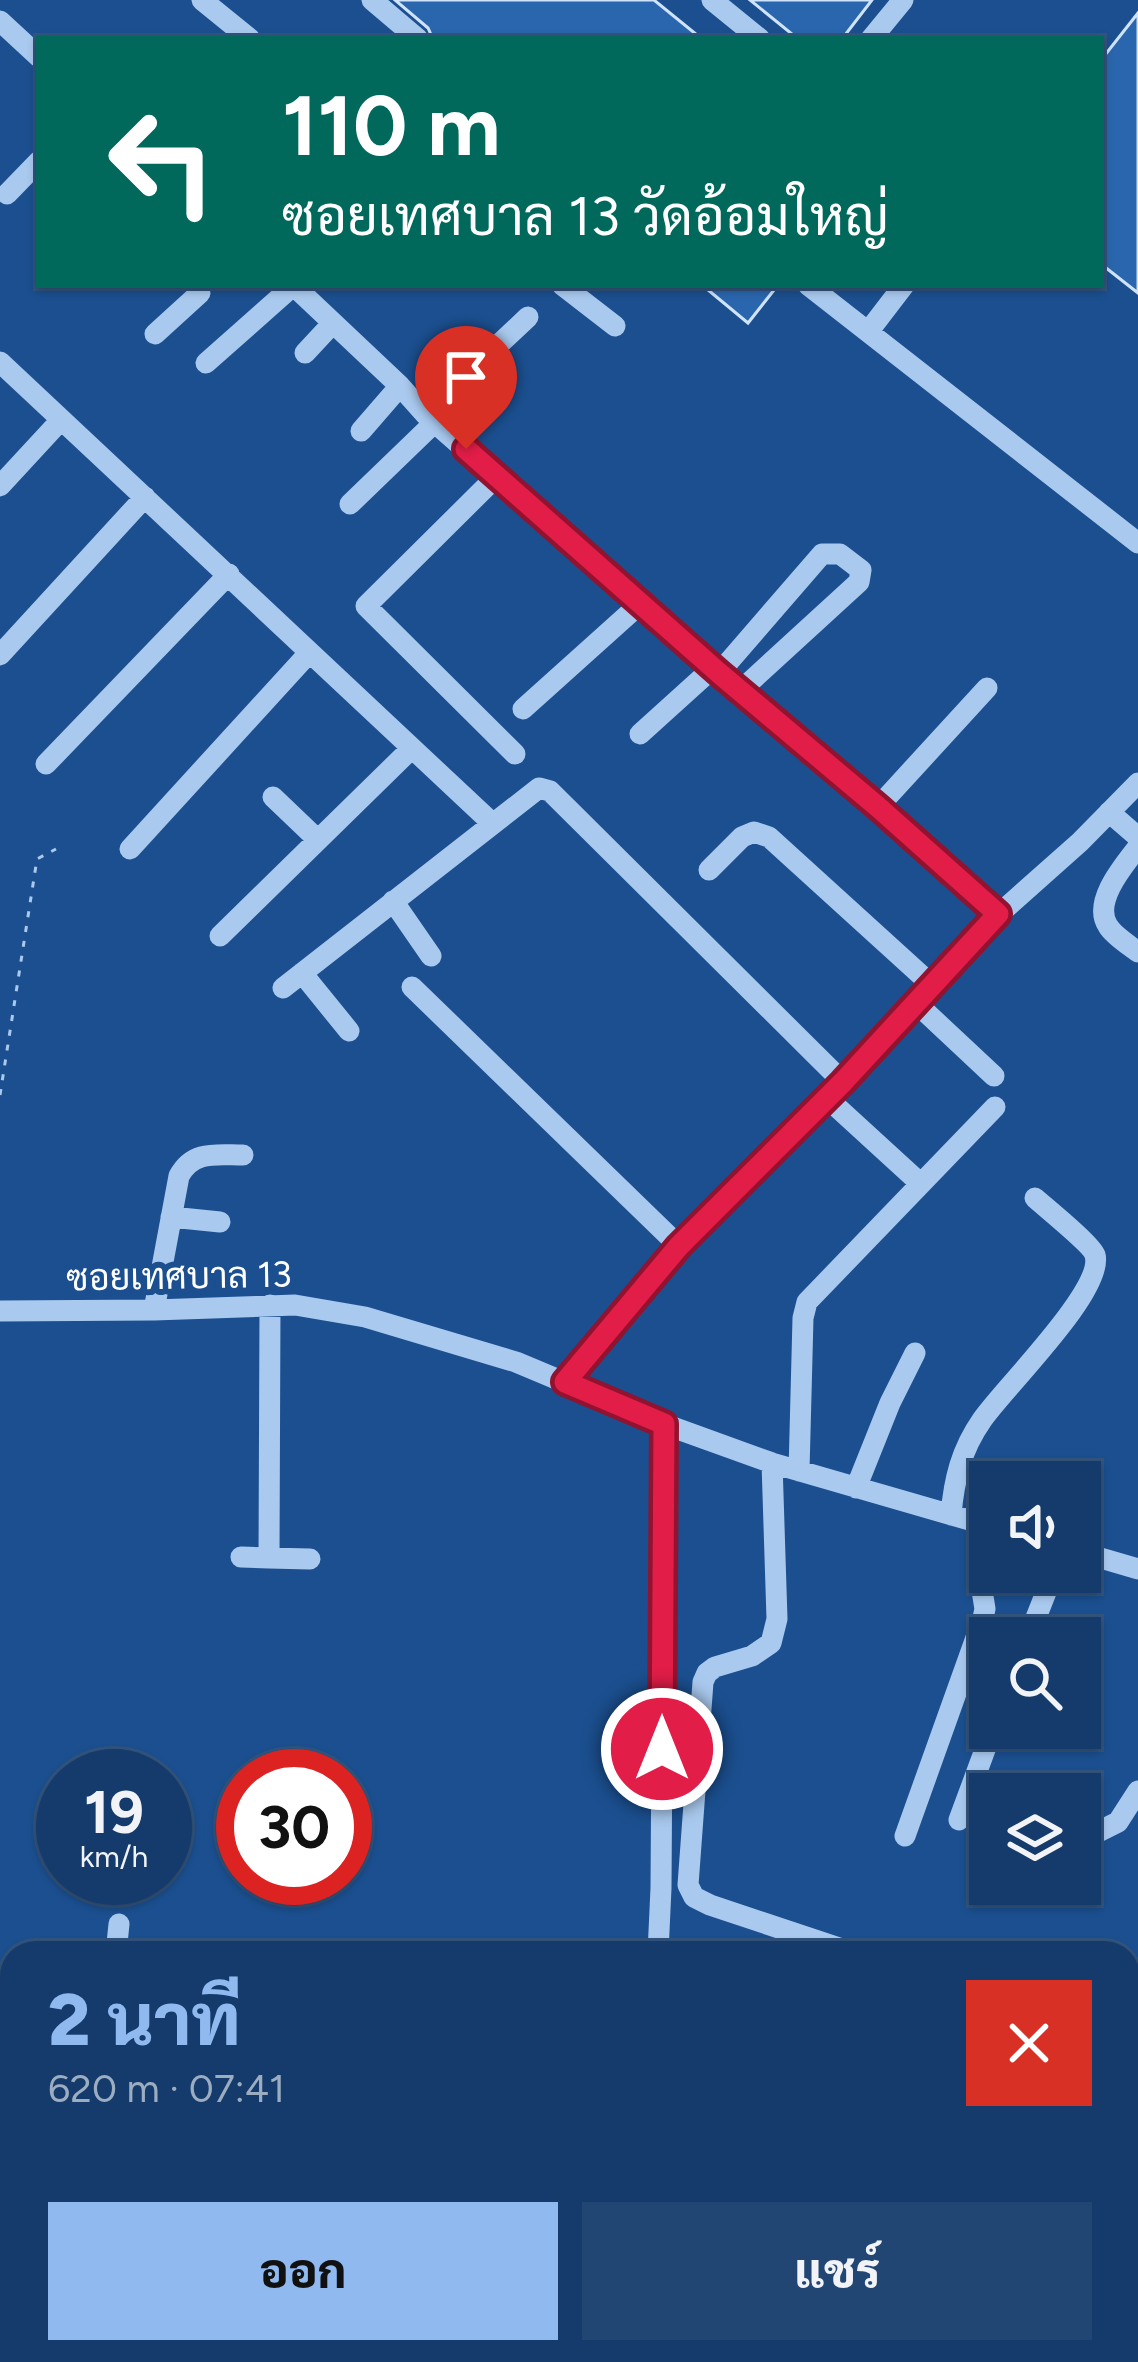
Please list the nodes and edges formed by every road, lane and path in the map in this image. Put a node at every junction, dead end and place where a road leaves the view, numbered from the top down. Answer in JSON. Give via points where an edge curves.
{"nodes":[{"id":1,"x":202,"y":0,"type":"edge"},
{"id":2,"x":372,"y":0,"type":"edge"},
{"id":3,"x":712,"y":0,"type":"edge"},
{"id":4,"x":903,"y":0,"type":"edge"},
{"id":5,"x":0,"y":21,"type":"edge"},
{"id":6,"x":246,"y":36,"type":"edge"},
{"id":7,"x":414,"y":36,"type":"edge"},
{"id":8,"x":756,"y":36,"type":"edge"},
{"id":9,"x":873,"y":36,"type":"edge"},
{"id":10,"x":36,"y":54,"type":"edge"},
{"id":11,"x":36,"y":164,"type":"edge"},
{"id":12,"x":8,"y":194,"type":"dead end"},
{"id":13,"x":200,"y":288,"type":"edge"},
{"id":14,"x":290,"y":288,"type":"edge"},
{"id":15,"x":296,"y":288,"type":"edge"},
{"id":16,"x":566,"y":288,"type":"edge"},
{"id":17,"x":812,"y":288,"type":"edge"},
{"id":18,"x":902,"y":288,"type":"edge"},
{"id":19,"x":528,"y":317,"type":"dead end"},
{"id":20,"x":332,"y":324,"type":"junction"},
{"id":21,"x":614,"y":326,"type":"dead end"},
{"id":22,"x":868,"y":332,"type":"junction"},
{"id":23,"x":154,"y":334,"type":"dead end"},
{"id":24,"x":304,"y":353,"type":"dead end"},
{"id":25,"x":0,"y":362,"type":"edge"},
{"id":26,"x":206,"y":362,"type":"dead end"},
{"id":27,"x":400,"y":386,"type":"junction"},
{"id":28,"x":430,"y":418,"type":"junction"},
{"id":29,"x":60,"y":421,"type":"junction"},
{"id":30,"x":361,"y":431,"type":"dead end"},
{"id":31,"x":497,"y":476,"type":"junction"},
{"id":32,"x":0,"y":485,"type":"edge"},
{"id":33,"x":145,"y":497,"type":"junction"},
{"id":34,"x":350,"y":504,"type":"dead end"},
{"id":35,"x":1138,"y":543,"type":"edge"},
{"id":36,"x":229,"y":574,"type":"junction"},
{"id":37,"x":640,"y":603,"type":"junction"},
{"id":38,"x":309,"y":652,"type":"junction"},
{"id":39,"x":0,"y":655,"type":"edge"},
{"id":40,"x":716,"y":670,"type":"junction"},
{"id":41,"x":987,"y":688,"type":"dead end"},
{"id":42,"x":740,"y":691,"type":"junction"},
{"id":43,"x":523,"y":710,"type":"dead end"},
{"id":44,"x":640,"y":734,"type":"dead end"},
{"id":45,"x":412,"y":748,"type":"junction"},
{"id":46,"x":515,"y":754,"type":"dead end"},
{"id":47,"x":46,"y":764,"type":"dead end"},
{"id":48,"x":1138,"y":784,"type":"edge"},
{"id":49,"x":273,"y":797,"type":"dead end"},
{"id":50,"x":878,"y":807,"type":"junction"},
{"id":51,"x":1109,"y":812,"type":"junction"},
{"id":52,"x":492,"y":824,"type":"junction"},
{"id":53,"x":1138,"y":837,"type":"edge"},
{"id":54,"x":318,"y":840,"type":"junction"},
{"id":55,"x":1138,"y":847,"type":"edge"},
{"id":56,"x":56,"y":849,"type":"dead end"},
{"id":57,"x":130,"y":849,"type":"dead end"},
{"id":58,"x":709,"y":870,"type":"dead end"},
{"id":59,"x":393,"y":901,"type":"junction"},
{"id":60,"x":998,"y":914,"type":"junction"},
{"id":61,"x":220,"y":936,"type":"dead end"},
{"id":62,"x":1138,"y":952,"type":"edge"},
{"id":63,"x":431,"y":956,"type":"dead end"},
{"id":64,"x":302,"y":973,"type":"junction"},
{"id":65,"x":933,"y":986,"type":"junction"},
{"id":66,"x":412,"y":987,"type":"dead end"},
{"id":67,"x":283,"y":988,"type":"dead end"},
{"id":68,"x":916,"y":1004,"type":"junction"},
{"id":69,"x":349,"y":1031,"type":"dead end"},
{"id":70,"x":994,"y":1076,"type":"dead end"},
{"id":71,"x":835,"y":1090,"type":"junction"},
{"id":72,"x":0,"y":1095,"type":"edge"},
{"id":73,"x":995,"y":1107,"type":"dead end"},
{"id":74,"x":243,"y":1155,"type":"dead end"},
{"id":75,"x":920,"y":1184,"type":"junction"},
{"id":76,"x":1035,"y":1198,"type":"dead end"},
{"id":77,"x":171,"y":1217,"type":"junction"},
{"id":78,"x":220,"y":1222,"type":"dead end"},
{"id":79,"x":679,"y":1246,"type":"junction"},
{"id":80,"x":270,"y":1305,"type":"junction"},
{"id":81,"x":154,"y":1310,"type":"junction"},
{"id":82,"x":0,"y":1311,"type":"edge"},
{"id":83,"x":915,"y":1353,"type":"dead end"},
{"id":84,"x":565,"y":1382,"type":"junction"},
{"id":85,"x":664,"y":1424,"type":"junction"},
{"id":86,"x":772,"y":1463,"type":"junction"},
{"id":87,"x":799,"y":1471,"type":"junction"},
{"id":88,"x":856,"y":1487,"type":"junction"},
{"id":89,"x":951,"y":1515,"type":"junction"},
{"id":90,"x":969,"y":1520,"type":"edge"},
{"id":91,"x":241,"y":1557,"type":"dead end"},
{"id":92,"x":269,"y":1558,"type":"junction"},
{"id":93,"x":310,"y":1559,"type":"dead end"},
{"id":94,"x":1101,"y":1559,"type":"edge"},
{"id":95,"x":1138,"y":1570,"type":"edge"},
{"id":96,"x":982,"y":1593,"type":"edge"},
{"id":97,"x":985,"y":1749,"type":"edge"},
{"id":98,"x":1138,"y":1791,"type":"edge"},
{"id":99,"x":958,"y":1820,"type":"dead end"},
{"id":100,"x":1101,"y":1830,"type":"edge"},
{"id":101,"x":905,"y":1836,"type":"dead end"},
{"id":102,"x":119,"y":1924,"type":"dead end"},
{"id":103,"x":117,"y":1941,"type":"edge"},
{"id":104,"x":658,"y":1941,"type":"edge"},
{"id":105,"x":818,"y":1941,"type":"edge"}],
"edges":[{"from":1,"to":6,"type":"street"},
{"from":2,"to":7,"type":"street"},
{"from":3,"to":8,"type":"street"},
{"from":4,"to":9,"type":"street"},
{"from":5,"to":10,"type":"street"},
{"from":11,"to":12,"type":"street"},
{"from":13,"to":23,"type":"street"},
{"from":14,"to":26,"type":"street"},
{"from":15,"to":20,"type":"street"},
{"from":16,"to":21,"type":"street"},
{"from":17,"to":22,"type":"street"},
{"from":18,"to":22,"type":"street"},
{"from":19,"to":28,"type":"street"},
{"from":20,"to":24,"type":"street"},
{"from":20,"to":27,"type":"street"},
{"from":22,"to":35,"type":"street"},
{"from":25,"to":29,"type":"street"},
{"from":27,"to":28,"type":"street"},
{"from":27,"to":30,"type":"street"},
{"from":28,"to":31,"type":"street"},
{"from":28,"to":34,"type":"street"},
{"from":29,"to":32,"type":"street"},
{"from":29,"to":33,"type":"street"},
{"from":31,"to":37,"type":"street"},
{"from":31,"to":46,"type":"street","via":[[366,606]]},
{"from":33,"to":36,"type":"street"},
{"from":33,"to":39,"type":"street"},
{"from":36,"to":38,"type":"street"},
{"from":36,"to":47,"type":"street"},
{"from":37,"to":40,"type":"street"},
{"from":37,"to":43,"type":"street"},
{"from":38,"to":45,"type":"street"},
{"from":38,"to":57,"type":"street"},
{"from":40,"to":42,"type":"street"},
{"from":40,"to":42,"type":"street","via":[[822,554],[840,554],[860,570],[860,582]]},
{"from":40,"to":44,"type":"street"},
{"from":41,"to":50,"type":"street"},
{"from":42,"to":50,"type":"street"},
{"from":45,"to":52,"type":"street"},
{"from":45,"to":54,"type":"street"},
{"from":48,"to":51,"type":"street"},
{"from":49,"to":54,"type":"street"},
{"from":50,"to":60,"type":"street"},
{"from":51,"to":53,"type":"street"},
{"from":51,"to":60,"type":"street"},
{"from":52,"to":59,"type":"street"},
{"from":52,"to":71,"type":"street","via":[[539,788],[550,791]]},
{"from":54,"to":61,"type":"street"},
{"from":55,"to":62,"type":"street","via":[[1111,884],[1105,914],[1108,928]]},
{"from":56,"to":72,"type":"path","via":[[37,859]]},
{"from":58,"to":65,"type":"street","via":[[742,837],[769,837]]},
{"from":59,"to":63,"type":"street"},
{"from":59,"to":64,"type":"street"},
{"from":60,"to":65,"type":"street"},
{"from":64,"to":67,"type":"street"},
{"from":64,"to":69,"type":"street"},
{"from":65,"to":68,"type":"street"},
{"from":66,"to":79,"type":"street"},
{"from":68,"to":70,"type":"street"},
{"from":68,"to":71,"type":"street"},
{"from":71,"to":75,"type":"street"},
{"from":71,"to":79,"type":"street"},
{"from":73,"to":75,"type":"street"},
{"from":74,"to":77,"type":"street","via":[[186,1163]]},
{"from":75,"to":87,"type":"street","via":[[807,1302]]},
{"from":76,"to":89,"type":"street","via":[[1092,1249],[1095,1263],[1067,1318],[981,1421],[956,1472]]},
{"from":77,"to":78,"type":"street"},
{"from":77,"to":81,"type":"street"},
{"from":79,"to":84,"type":"street"},
{"from":80,"to":81,"type":"street","name":"ซอยเทศบาล 13"},
{"from":80,"to":84,"type":"street","name":"ซอยเทศบาล 13","via":[[365,1317]]},
{"from":80,"to":92,"type":"street"},
{"from":81,"to":82,"type":"street","name":"ซอยเทศบาล 13"},
{"from":83,"to":88,"type":"street"},
{"from":84,"to":85,"type":"street","name":"ซอยเทศบาล 13"},
{"from":85,"to":86,"type":"street","name":"ซอยเทศบาล 13"},
{"from":85,"to":104,"type":"street"},
{"from":86,"to":87,"type":"street","name":"ซอยเทศบาล 13"},
{"from":86,"to":105,"type":"street","via":[[777,1619],[771,1642],[707,1672],[688,1885],[710,1905]]},
{"from":87,"to":88,"type":"street","name":"ซอยเทศบาล 13"},
{"from":88,"to":89,"type":"street","name":"ซอยเทศบาล 13"},
{"from":89,"to":90,"type":"street","name":"ซอยเทศบาล 13"},
{"from":91,"to":92,"type":"street"},
{"from":92,"to":93,"type":"street"},
{"from":94,"to":95,"type":"street"},
{"from":96,"to":101,"type":"street","via":[[983,1618]]},
{"from":97,"to":99,"type":"street"},
{"from":98,"to":100,"type":"street","via":[[1118,1822]]},
{"from":102,"to":103,"type":"street"}]}
